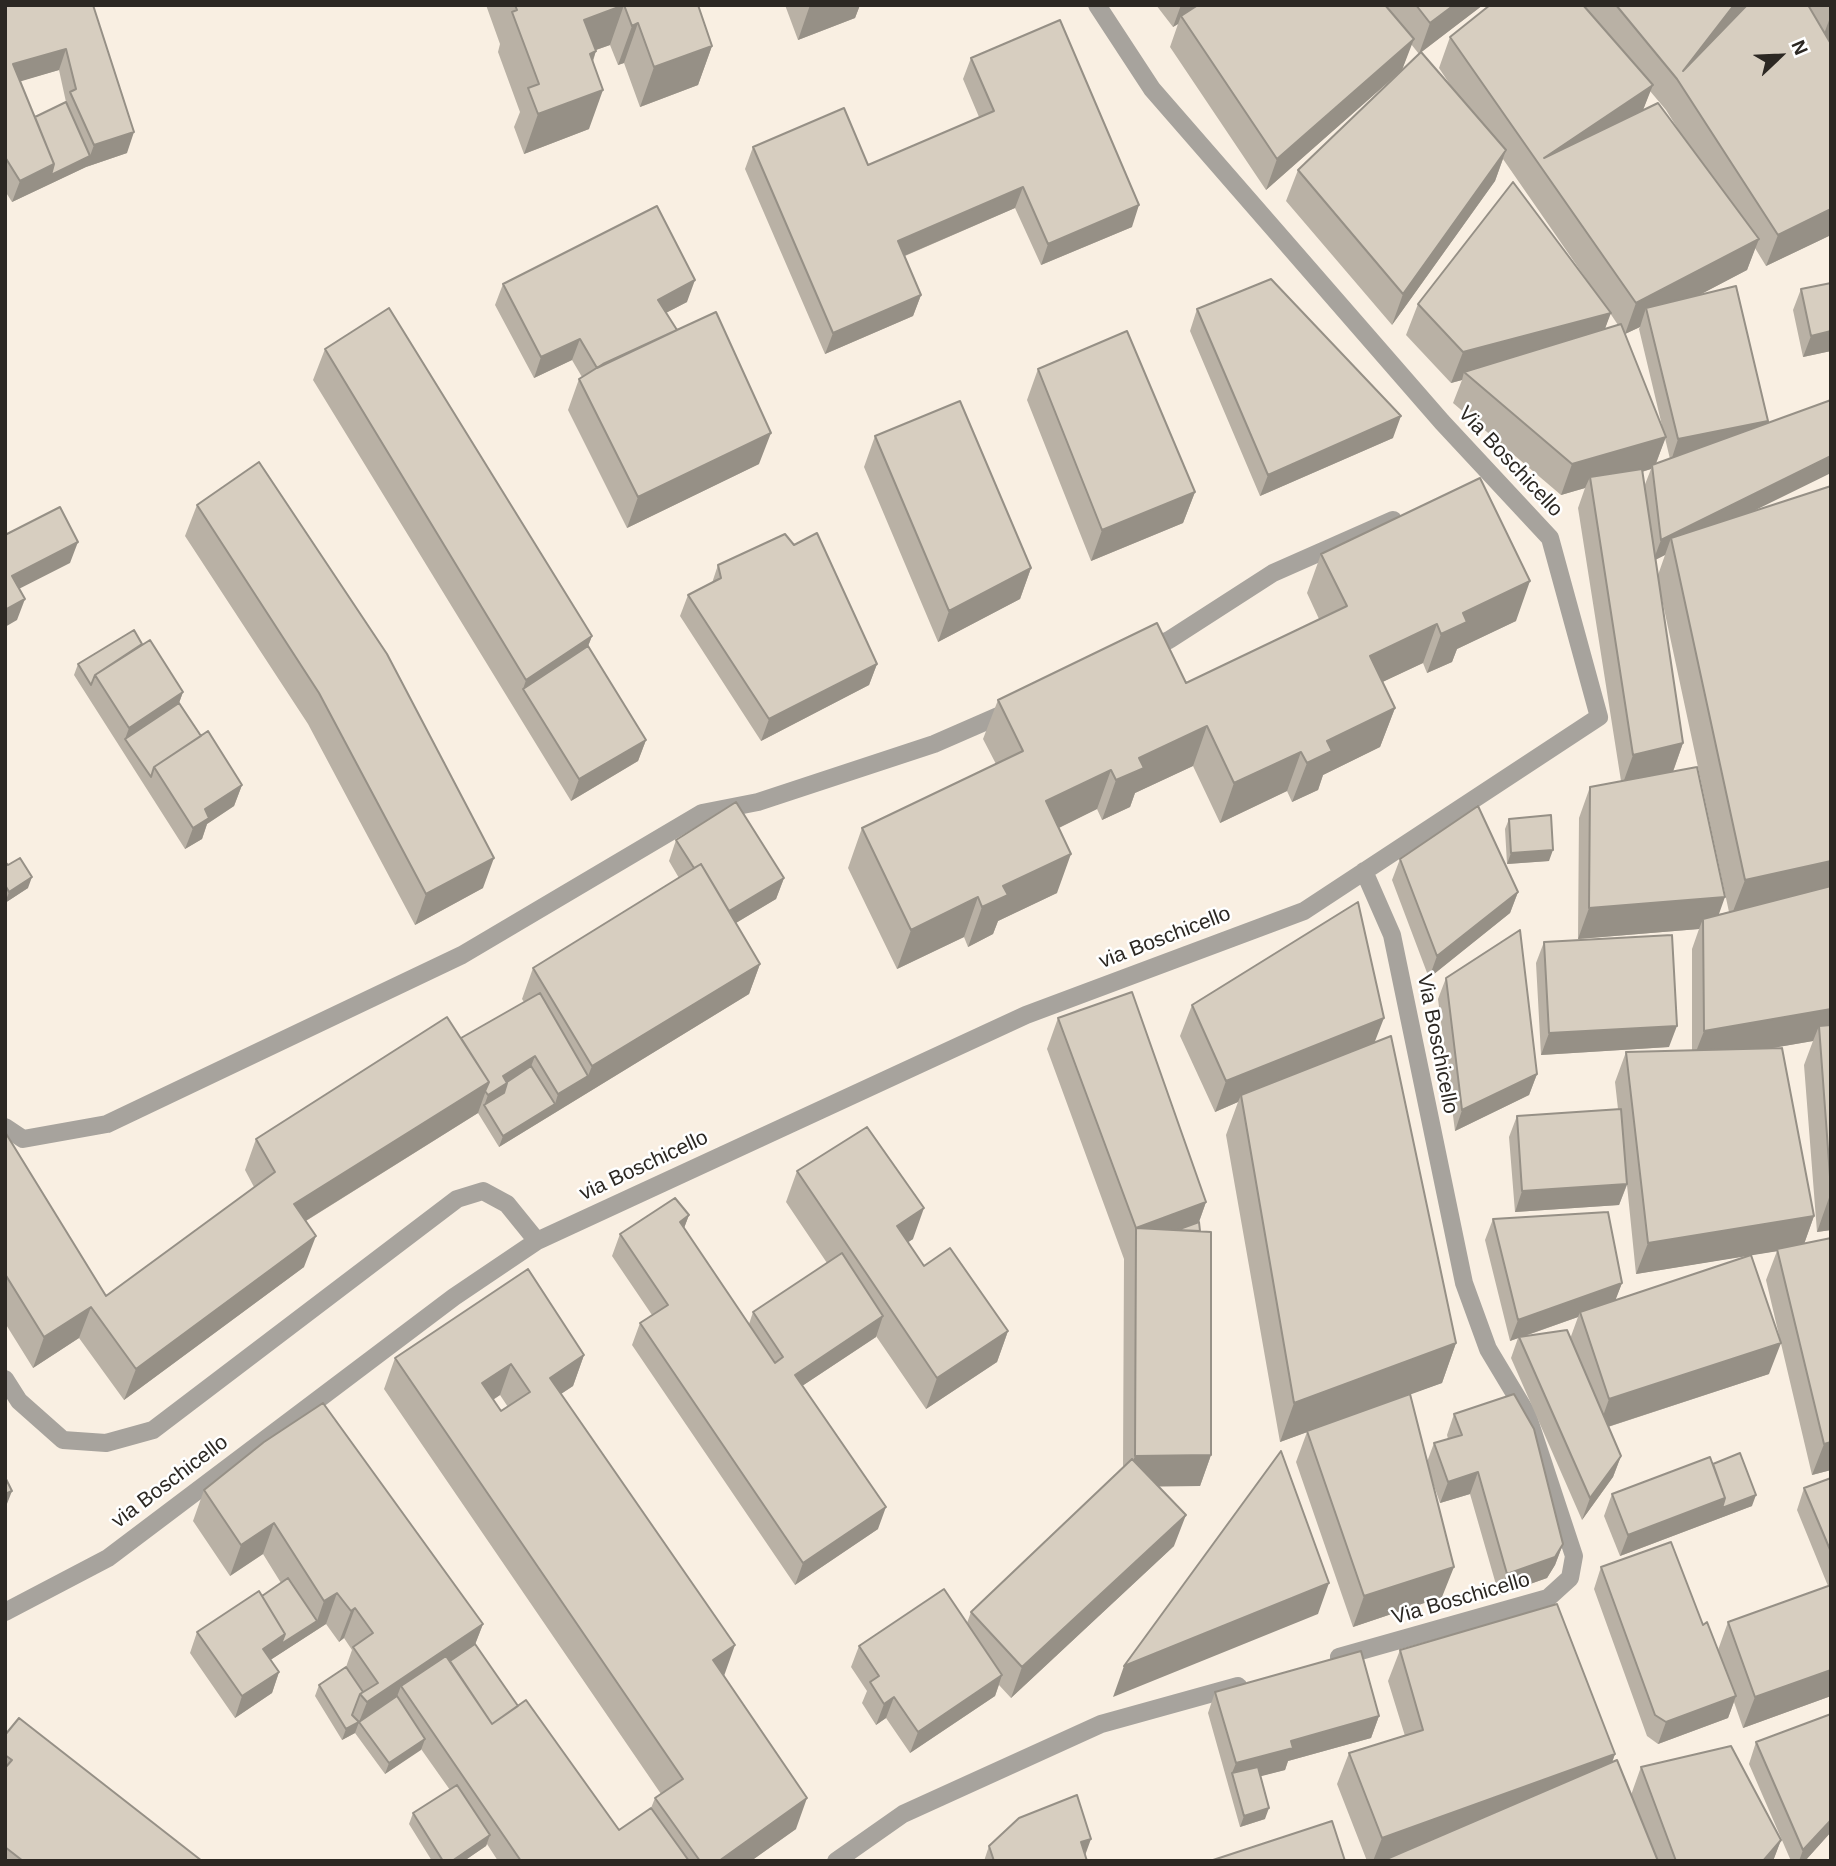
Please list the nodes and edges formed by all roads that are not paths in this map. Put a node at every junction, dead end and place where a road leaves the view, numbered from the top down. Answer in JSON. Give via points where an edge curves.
{"nodes":[{"id":1,"x":1097,"y":5,"type":"edge"},
{"id":2,"x":1407,"y":514,"type":"edge"},
{"id":3,"x":1132,"y":656,"type":"edge"},
{"id":4,"x":1033,"y":700,"type":"edge"},
{"id":5,"x":1364,"y":871,"type":"junction"},
{"id":6,"x":5,"y":1127,"type":"edge"},
{"id":7,"x":537,"y":1241,"type":"junction"},
{"id":8,"x":5,"y":1378,"type":"edge"},
{"id":9,"x":5,"y":1612,"type":"edge"},
{"id":10,"x":1322,"y":1662,"type":"edge"},
{"id":11,"x":1256,"y":1681,"type":"edge"},
{"id":12,"x":836,"y":1861,"type":"edge"}],
"edges":[{"from":1,"to":5,"type":"street","name":"Via Boschicello","via":[[1152,89],[1486,480],[1550,538],[1599,717]]},
{"from":2,"to":3,"type":"street","via":[[1273,573],[1169,640]]},
{"from":4,"to":6,"type":"street","via":[[934,744],[758,802],[702,813],[462,955],[107,1124],[23,1139]]},
{"from":5,"to":7,"type":"street","name":"via Boschicello","via":[[1304,911],[1026,1014]]},
{"from":5,"to":10,"type":"street","name":"Via Boschicello","via":[[1392,935],[1464,1283],[1488,1349],[1527,1414],[1574,1556],[1570,1578],[1548,1598]]},
{"from":7,"to":8,"type":"street","via":[[507,1204],[483,1191],[457,1199],[153,1430],[106,1443],[63,1440],[19,1401]]},
{"from":7,"to":9,"type":"street","name":"via Boschicello","via":[[454,1297],[108,1558]]},
{"from":11,"to":12,"type":"street","via":[[1101,1724],[903,1814]]}]}
